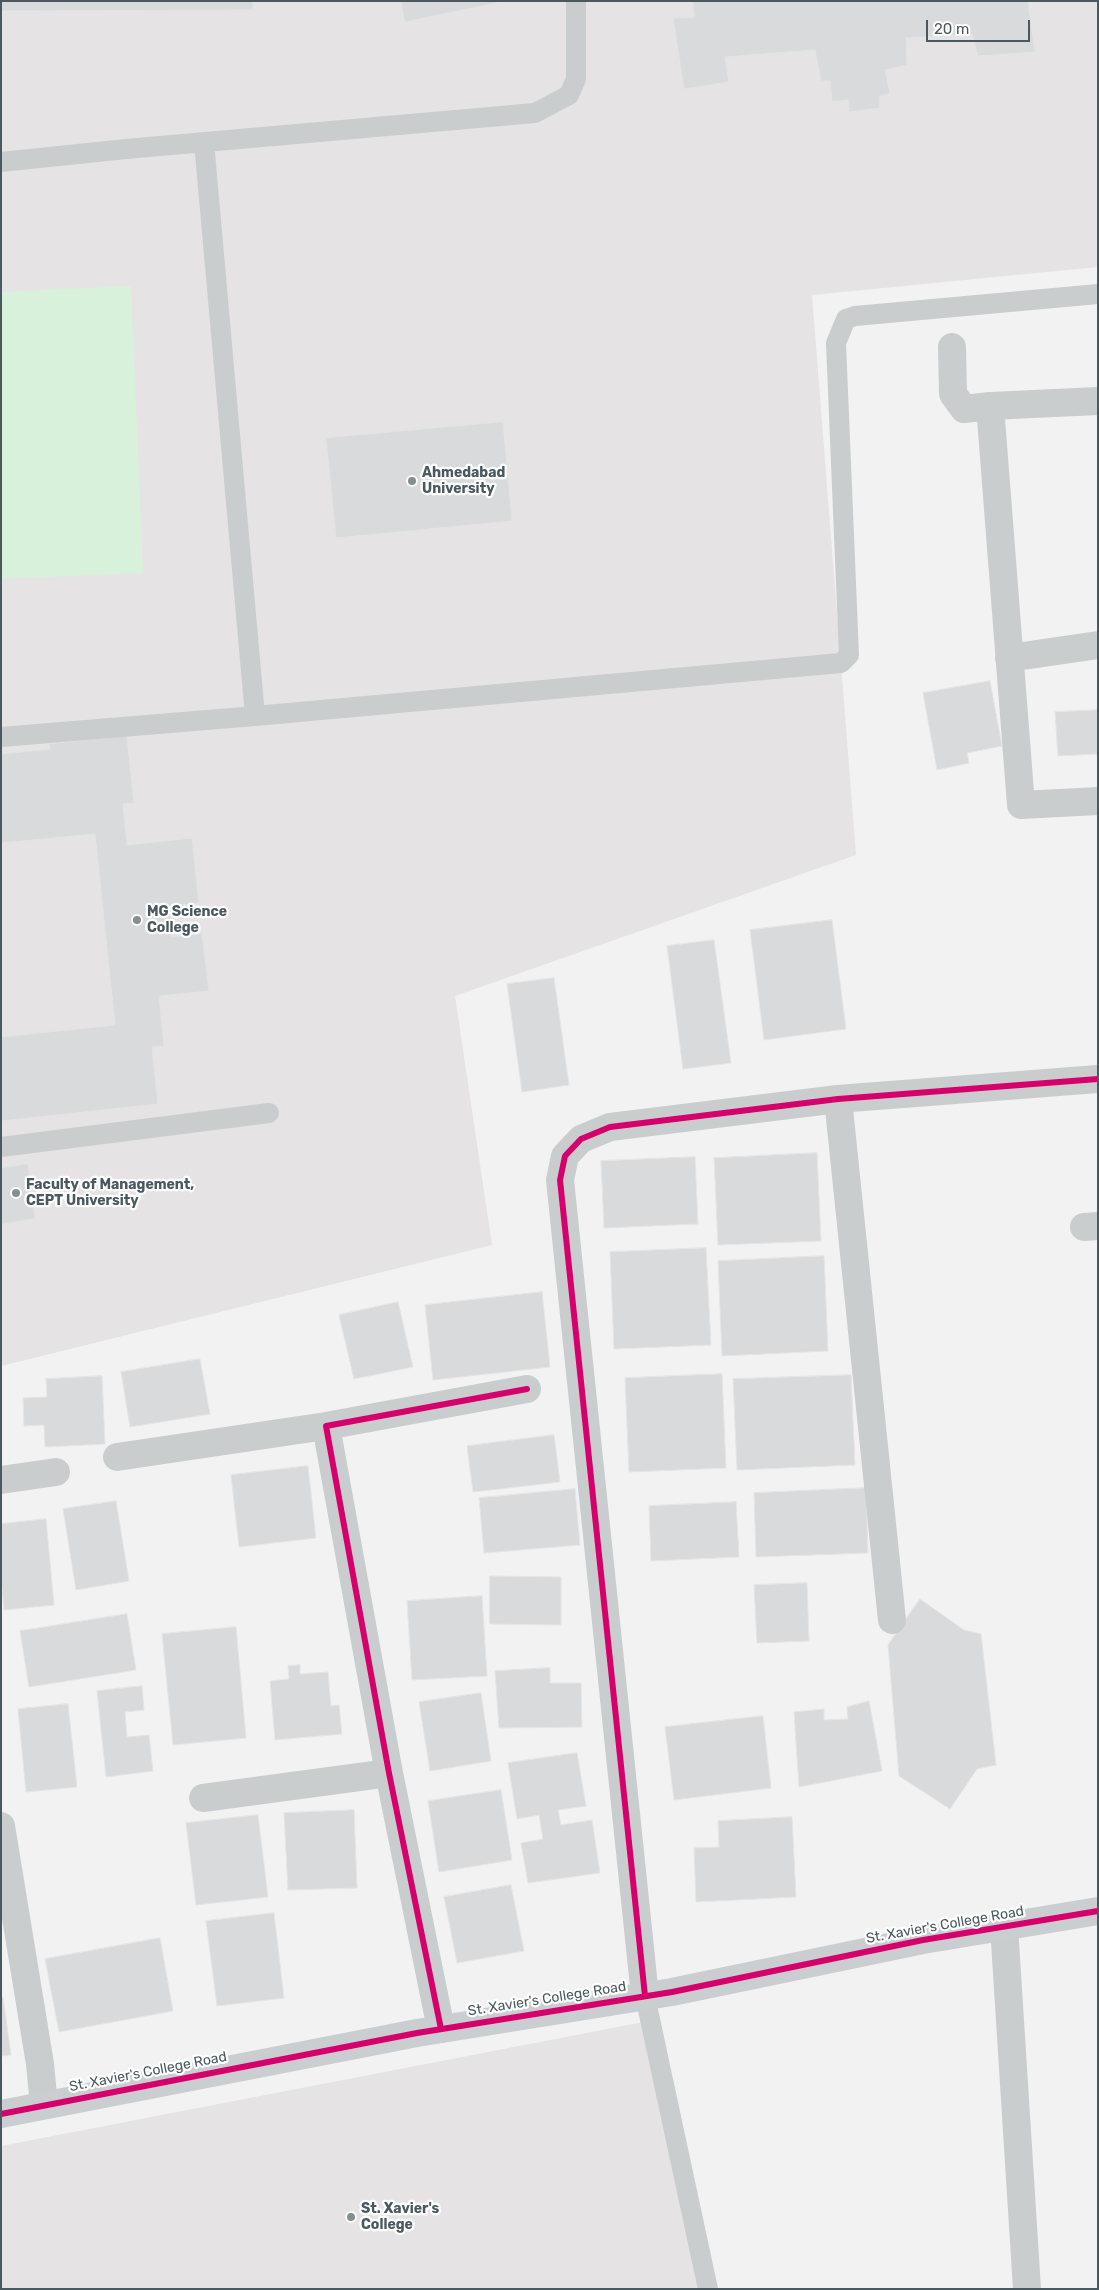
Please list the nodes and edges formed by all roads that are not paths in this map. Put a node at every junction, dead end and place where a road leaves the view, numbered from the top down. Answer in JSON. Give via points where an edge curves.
{"nodes":[{"id":1,"x":576,"y":1,"type":"edge"},
{"id":2,"x":204,"y":142,"type":"junction"},
{"id":3,"x":1,"y":162,"type":"edge"},
{"id":4,"x":1098,"y":294,"type":"edge"},
{"id":5,"x":952,"y":347,"type":"dead end"},
{"id":6,"x":1098,"y":400,"type":"edge"},
{"id":7,"x":990,"y":406,"type":"junction"},
{"id":8,"x":1098,"y":645,"type":"edge"},
{"id":9,"x":1009,"y":658,"type":"junction"},
{"id":10,"x":255,"y":716,"type":"junction"},
{"id":11,"x":1,"y":736,"type":"edge"},
{"id":12,"x":1098,"y":801,"type":"edge"},
{"id":13,"x":1098,"y":1079,"type":"edge"},
{"id":14,"x":838,"y":1099,"type":"junction"},
{"id":15,"x":269,"y":1113,"type":"dead end"},
{"id":16,"x":1,"y":1147,"type":"edge"},
{"id":17,"x":527,"y":1389,"type":"dead end"},
{"id":18,"x":326,"y":1426,"type":"junction"},
{"id":19,"x":117,"y":1457,"type":"dead end"},
{"id":20,"x":56,"y":1472,"type":"dead end"},
{"id":21,"x":1,"y":1480,"type":"edge"},
{"id":22,"x":892,"y":1620,"type":"dead end"},
{"id":23,"x":389,"y":1773,"type":"junction"},
{"id":24,"x":203,"y":1798,"type":"dead end"},
{"id":25,"x":1,"y":1826,"type":"edge"},
{"id":26,"x":1098,"y":1911,"type":"edge"},
{"id":27,"x":1004,"y":1926,"type":"junction"},
{"id":28,"x":645,"y":1996,"type":"junction"},
{"id":29,"x":441,"y":2029,"type":"junction"},
{"id":30,"x":44,"y":2105,"type":"junction"},
{"id":31,"x":1,"y":2114,"type":"edge"},
{"id":32,"x":708,"y":2289,"type":"edge"},
{"id":33,"x":1027,"y":2289,"type":"edge"}],
"edges":[{"from":1,"to":2,"type":"lane","via":[[576,79],[569,95],[535,113]]},
{"from":2,"to":3,"type":"lane"},
{"from":2,"to":10,"type":"lane"},
{"from":4,"to":10,"type":"lane","via":[[846,318],[836,343],[849,655],[841,663]]},
{"from":5,"to":7,"type":"street","via":[[953,394],[964,409]]},
{"from":6,"to":7,"type":"street"},
{"from":7,"to":9,"type":"street"},
{"from":8,"to":9,"type":"street"},
{"from":9,"to":12,"type":"street","via":[[1022,805]]},
{"from":10,"to":11,"type":"lane"},
{"from":13,"to":14,"type":"street"},
{"from":14,"to":22,"type":"street"},
{"from":14,"to":28,"type":"street","via":[[610,1127],[581,1139],[564,1156],[560,1180]]},
{"from":15,"to":16,"type":"lane"},
{"from":17,"to":18,"type":"street"},
{"from":18,"to":19,"type":"street"},
{"from":18,"to":23,"type":"street"},
{"from":20,"to":21,"type":"street"},
{"from":23,"to":24,"type":"street"},
{"from":23,"to":29,"type":"street"},
{"from":25,"to":30,"type":"street"},
{"from":26,"to":27,"type":"street","name":"St. Xavier's College Road"},
{"from":27,"to":28,"type":"street","name":"St. Xavier's College Road"},
{"from":27,"to":33,"type":"street"},
{"from":28,"to":29,"type":"street","name":"St. Xavier's College Road"},
{"from":28,"to":32,"type":"lane"},
{"from":29,"to":30,"type":"street","name":"St. Xavier's College Road"},
{"from":30,"to":31,"type":"street","name":"St. Xavier's College Road"}]}
